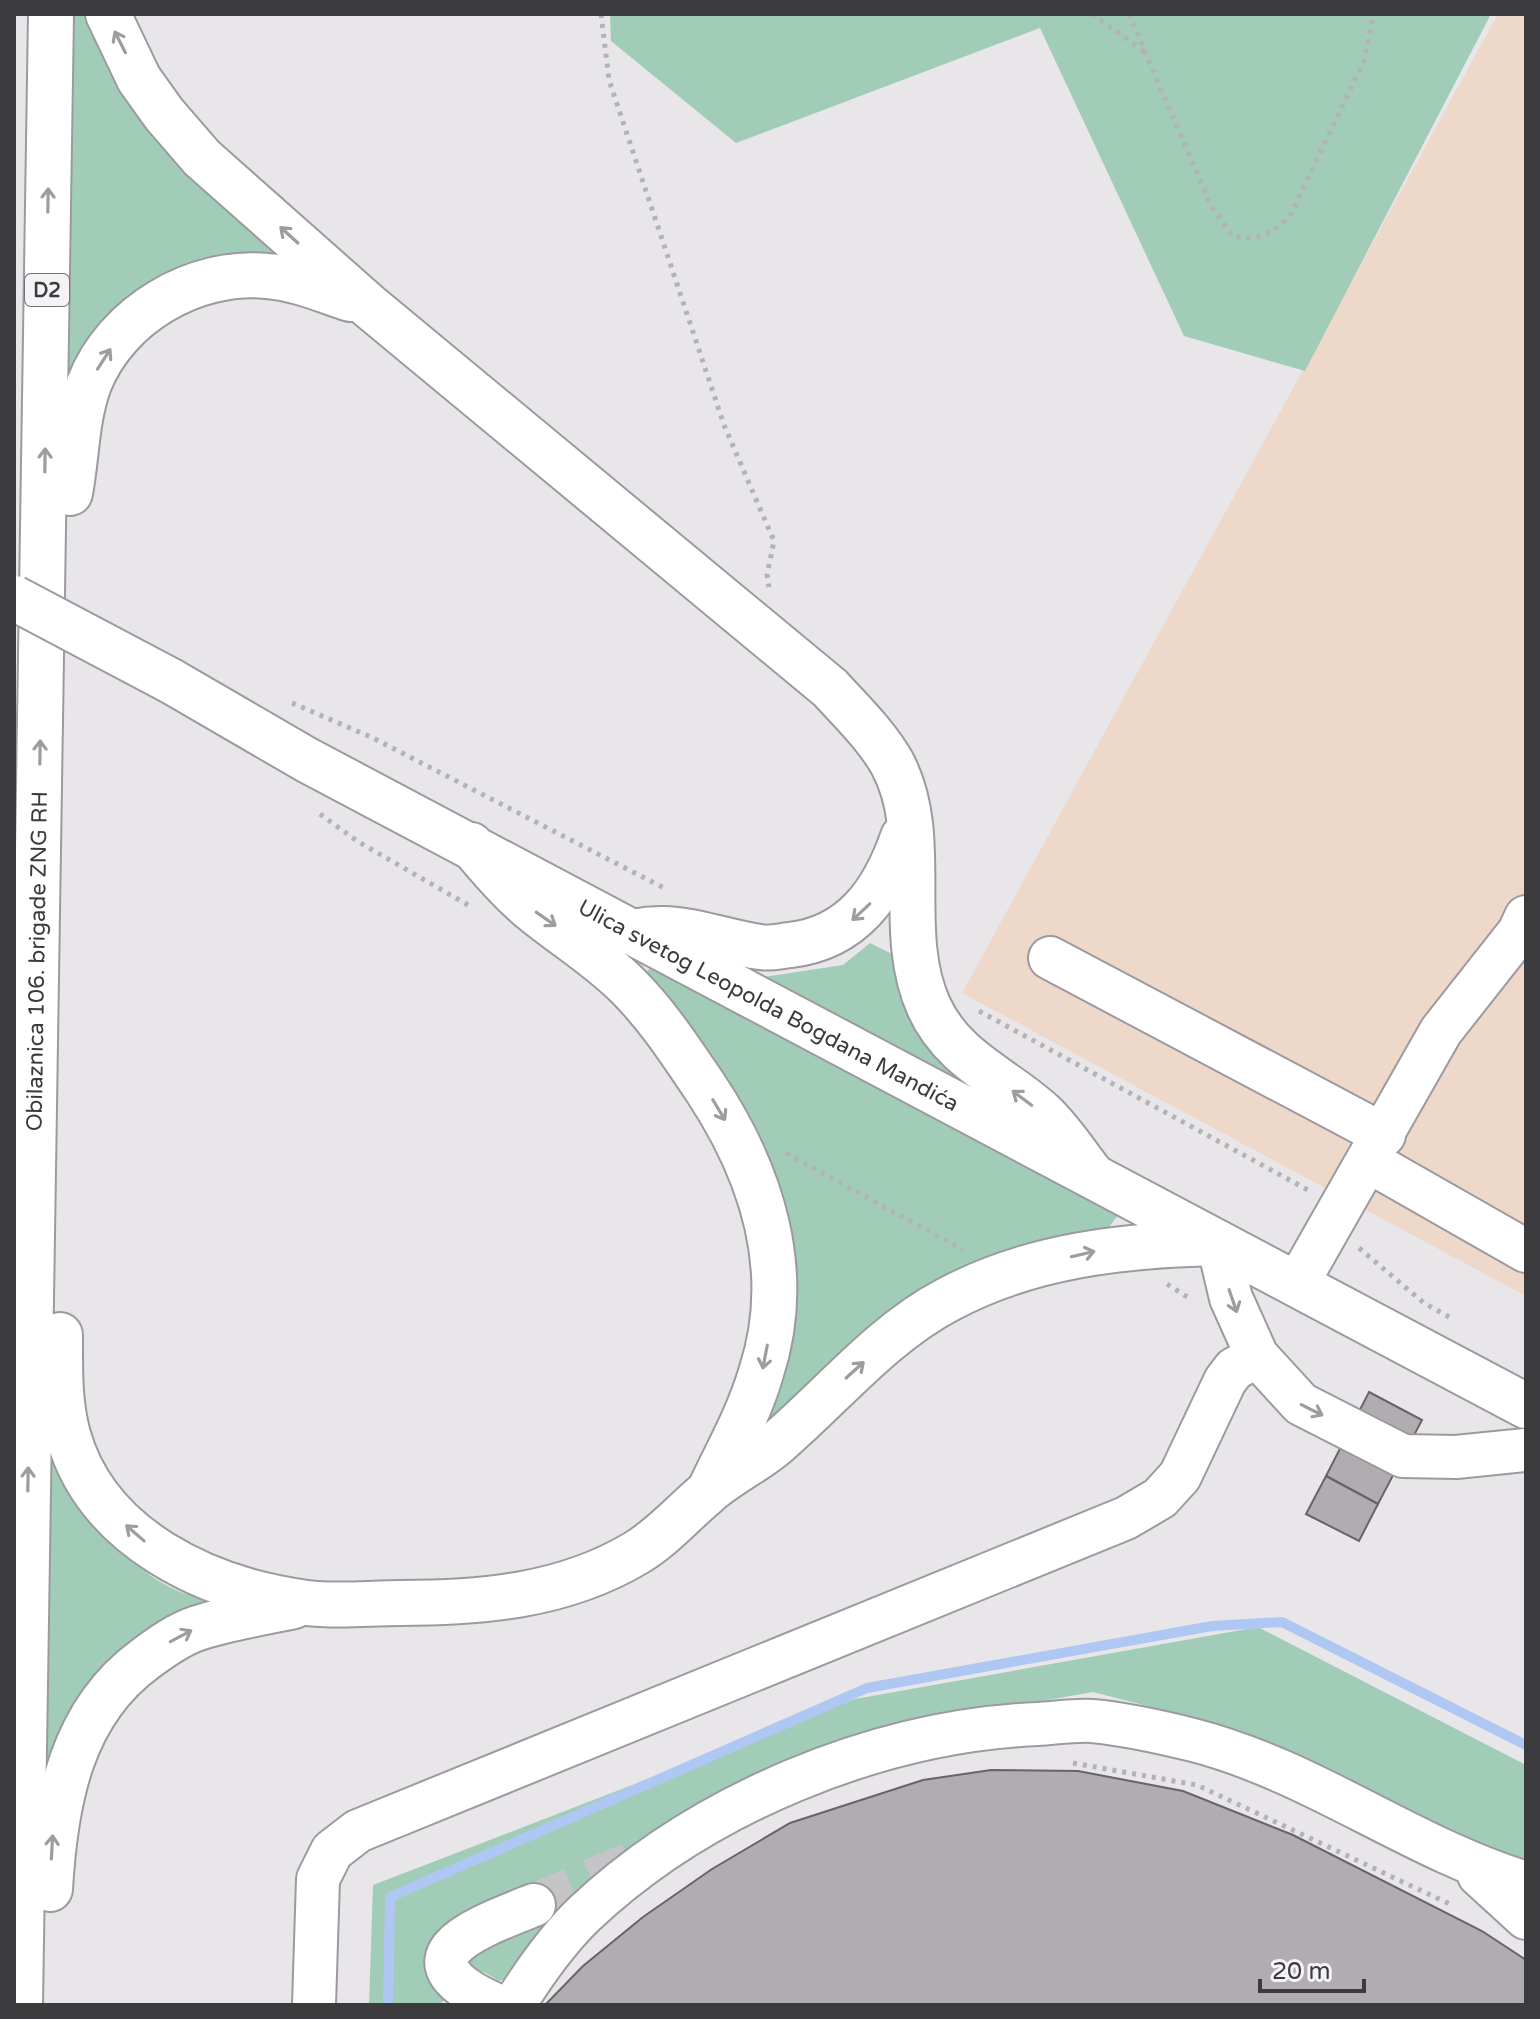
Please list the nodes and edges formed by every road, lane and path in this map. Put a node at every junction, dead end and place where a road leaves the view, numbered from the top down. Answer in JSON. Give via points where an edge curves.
{"nodes":[{"id":1,"x":51,"y":14,"type":"edge"},
{"id":2,"x":108,"y":14,"type":"edge"},
{"id":3,"x":601,"y":14,"type":"edge"},
{"id":4,"x":1092,"y":14,"type":"edge"},
{"id":5,"x":1129,"y":14,"type":"edge"},
{"id":6,"x":1374,"y":14,"type":"edge"},
{"id":7,"x":1147,"y":54,"type":"junction"},
{"id":8,"x":369,"y":306,"type":"junction"},
{"id":9,"x":43,"y":566,"type":"junction"},
{"id":10,"x":14,"y":598,"type":"edge"},
{"id":11,"x":771,"y":598,"type":"dead end"},
{"id":12,"x":909,"y":820,"type":"junction"},
{"id":13,"x":471,"y":845,"type":"junction"},
{"id":14,"x":1526,"y":917,"type":"edge"},
{"id":15,"x":633,"y":932,"type":"junction"},
{"id":16,"x":1050,"y":958,"type":"dead end"},
{"id":17,"x":1377,"y":1149,"type":"junction"},
{"id":18,"x":1093,"y":1176,"type":"junction"},
{"id":19,"x":32,"y":1229,"type":"junction"},
{"id":20,"x":1218,"y":1243,"type":"junction"},
{"id":21,"x":1526,"y":1251,"type":"edge"},
{"id":22,"x":1297,"y":1284,"type":"junction"},
{"id":23,"x":1257,"y":1356,"type":"junction"},
{"id":24,"x":1526,"y":1406,"type":"edge"},
{"id":25,"x":1526,"y":1450,"type":"edge"},
{"id":26,"x":709,"y":1490,"type":"junction"},
{"id":27,"x":308,"y":1603,"type":"junction"},
{"id":28,"x":1063,"y":1763,"type":"dead end"},
{"id":29,"x":1449,"y":1853,"type":"junction"},
{"id":30,"x":1526,"y":1883,"type":"edge"},
{"id":31,"x":534,"y":1905,"type":"tunnel mouth"},
{"id":32,"x":1456,"y":1907,"type":"dead end"},
{"id":33,"x":1526,"y":1918,"type":"edge"},
{"id":34,"x":21,"y":2005,"type":"edge"},
{"id":35,"x":314,"y":2005,"type":"edge"},
{"id":36,"x":496,"y":2005,"type":"edge"},
{"id":37,"x":514,"y":2005,"type":"edge"}],
"edges":[{"from":9,"to":1,"type":"main road","name":"Obilaznica 106. brigade ZNG RH","number":"D2","one_way":true},
{"from":8,"to":2,"type":"main road","one_way":true,"via":[[202,158],[139,79]]},
{"from":3,"to":11,"type":"path","via":[[609,80],[724,425],[774,541],[767,575]]},
{"from":4,"to":7,"type":"path"},
{"from":5,"to":7,"type":"path"},
{"from":6,"to":7,"type":"path","via":[[1364,61],[1290,216],[1272,233],[1254,240],[1232,236],[1211,206]]},
{"from":9,"to":8,"type":"main road","one_way":true,"via":[[66,514],[76,433],[90,383],[133,321],[163,300],[225,277],[279,278]]},
{"from":8,"to":12,"type":"main road","via":[[830,688],[892,764]]},
{"from":19,"to":9,"type":"main road","name":"Obilaznica 106. brigade ZNG RH","number":"D2","one_way":true},
{"from":10,"to":13,"type":"main road","name":"Ulica svetog Leopolda Bogdana Mandića","bridge":true},
{"from":12,"to":15,"type":"main road","one_way":true,"via":[[879,893],[860,914],[820,938],[765,948],[681,928]]},
{"from":18,"to":12,"type":"main road","one_way":true,"via":[[1044,1115],[952,1044],[930,1010],[917,975],[911,935]]},
{"from":13,"to":15,"type":"main road","name":"Ulica svetog Leopolda Bogdana Mandića"},
{"from":13,"to":26,"type":"main road","one_way":true,"via":[[501,883],[580,942],[668,1032],[721,1113],[757,1184],[771,1241],[773,1316],[746,1416]]},
{"from":14,"to":17,"type":"lane","via":[[1441,1031]]},
{"from":15,"to":18,"type":"main road","name":"Ulica svetog Leopolda Bogdana Mandića"},
{"from":16,"to":17,"type":"lane"},
{"from":17,"to":21,"type":"lane"},
{"from":17,"to":22,"type":"lane"},
{"from":18,"to":20,"type":"main road","name":"Ulica svetog Leopolda Bogdana Mandića"},
{"from":27,"to":19,"type":"main road","one_way":true,"via":[[197,1574],[134,1535],[109,1507],[68,1438],[60,1335]]},
{"from":34,"to":19,"type":"main road","name":"Obilaznica 106. brigade ZNG RH","number":"D2","one_way":true},
{"from":20,"to":22,"type":"main road","name":"Ulica svetog Leopolda Bogdana Mandića"},
{"from":20,"to":23,"type":"lane","one_way":true,"via":[[1231,1298]]},
{"from":26,"to":20,"type":"main road","one_way":true,"via":[[775,1445],[895,1335],[985,1281],[1091,1251]]},
{"from":22,"to":24,"type":"main road","name":"Ulica svetog Leopolda Bogdana Mandića"},
{"from":23,"to":25,"type":"lane","one_way":true,"via":[[1301,1404],[1403,1456]]},
{"from":23,"to":35,"type":"lane","via":[[1225,1381],[1180,1476],[1160,1498],[1126,1518],[358,1831],[332,1851],[318,1879]]},
{"from":26,"to":27,"type":"main road","via":[[638,1552],[608,1568],[530,1594],[469,1603]]},
{"from":34,"to":27,"type":"main road","one_way":true,"via":[[45,1937],[60,1798],[89,1719],[122,1676],[162,1646],[196,1628]]},
{"from":28,"to":32,"type":"path","via":[[1197,1785]]},
{"from":29,"to":30,"type":"lane"},
{"from":29,"to":33,"type":"lane"},
{"from":29,"to":37,"type":"lane","via":[[1306,1782],[1195,1741],[1092,1721],[990,1726],[896,1744],[806,1774],[705,1827],[657,1856],[584,1914],[538,1967]]},
{"from":31,"to":36,"type":"lane","via":[[472,1930],[447,1954],[449,1972],[462,1990]]}]}
